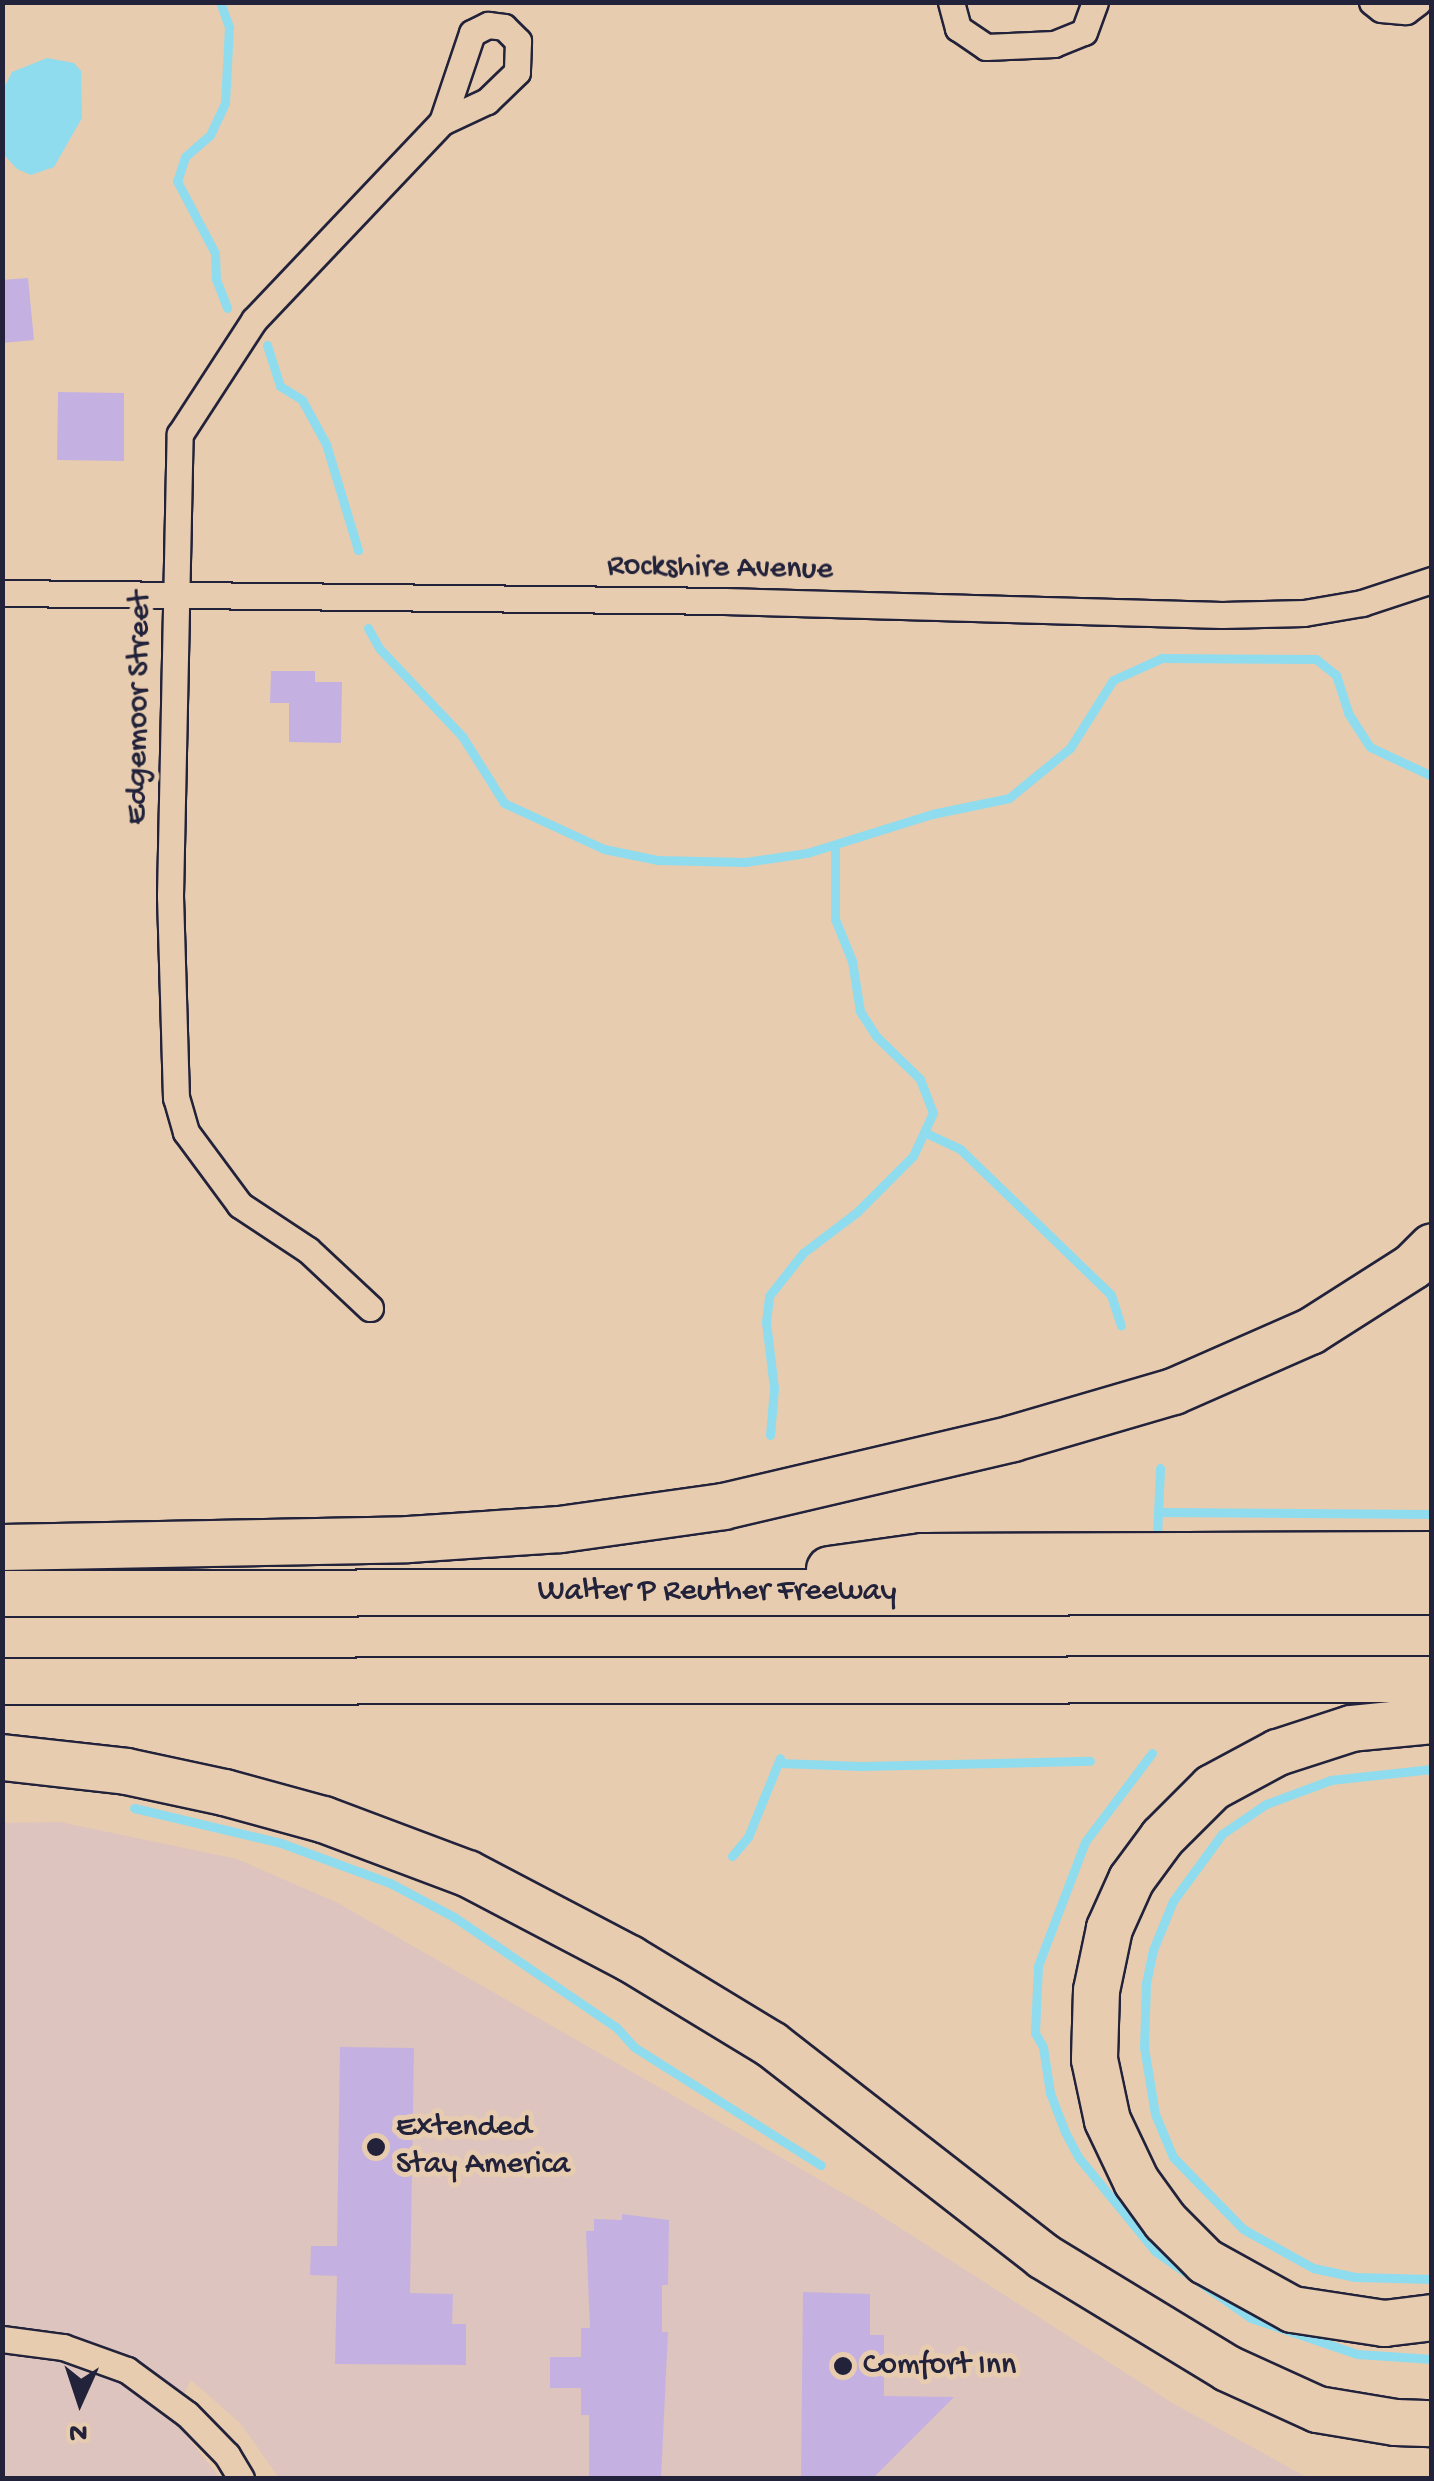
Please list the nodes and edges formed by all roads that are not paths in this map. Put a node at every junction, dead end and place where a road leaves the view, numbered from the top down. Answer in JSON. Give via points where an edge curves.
{"nodes":[{"id":1,"x":952,"y":2,"type":"edge"},
{"id":2,"x":1096,"y":2,"type":"edge"},
{"id":3,"x":1372,"y":2,"type":"edge"},
{"id":4,"x":1418,"y":2,"type":"edge"},
{"id":5,"x":442,"y":122,"type":"dead end"},
{"id":6,"x":1432,"y":580,"type":"edge"},
{"id":7,"x":2,"y":592,"type":"edge"},
{"id":8,"x":173,"y":594,"type":"junction"},
{"id":9,"x":1432,"y":1246,"type":"edge"},
{"id":10,"x":370,"y":1308,"type":"dead end"},
{"id":11,"x":2,"y":1547,"type":"edge"},
{"id":12,"x":1432,"y":1554,"type":"edge"},
{"id":13,"x":1432,"y":1591,"type":"edge"},
{"id":14,"x":664,"y":1592,"type":"junction"},
{"id":15,"x":2,"y":1593,"type":"edge"},
{"id":16,"x":1432,"y":1678,"type":"edge"},
{"id":17,"x":2,"y":1681,"type":"edge"},
{"id":18,"x":1432,"y":1720,"type":"edge"},
{"id":19,"x":2,"y":1757,"type":"edge"},
{"id":20,"x":1432,"y":2317,"type":"edge"},
{"id":21,"x":2,"y":2338,"type":"edge"},
{"id":22,"x":1432,"y":2423,"type":"edge"},
{"id":23,"x":241,"y":2478,"type":"edge"}],
"edges":[{"from":1,"to":2,"type":"street","via":[[958,28],[986,47],[1054,44],[1084,32]]},
{"from":3,"to":4,"type":"street","via":[[1406,11]]},
{"from":5,"to":8,"type":"street","name":"Edgemoor Street","via":[[254,320],[180,434]]},
{"from":6,"to":8,"type":"street","name":"Rockshire Avenue","via":[[1362,603],[1222,615]]},
{"from":7,"to":8,"type":"street","name":"Rockshire Avenue"},
{"from":8,"to":10,"type":"street","name":"Edgemoor Street","via":[[176,1098],[186,1132],[240,1206],[308,1250]]},
{"from":9,"to":11,"type":"highway","via":[[1310,1331],[1174,1391],[1012,1438],[723,1506],[560,1529],[408,1539]]},
{"from":12,"to":14,"type":"highway","via":[[922,1556]]},
{"from":13,"to":14,"type":"highway","name":"Walter P Reuther Freeway"},
{"from":14,"to":15,"type":"highway","name":"Walter P Reuther Freeway"},
{"from":16,"to":17,"type":"highway"},
{"from":18,"to":20,"type":"highway","via":[[1350,1728],[1277,1752],[1212,1787],[1174,1825],[1132,1879],[1108,1928],[1096,1990],[1094,2058],[1107,2120],[1136,2181],[1205,2261],[1292,2309],[1384,2323]]},
{"from":19,"to":22,"type":"highway","via":[[126,1771],[224,1792],[324,1819],[466,1873],[630,1958],[771,2044],[1043,2256],[1227,2368],[1317,2408]]},
{"from":21,"to":23,"type":"street","via":[[63,2348],[126,2370],[187,2414]]}]}
